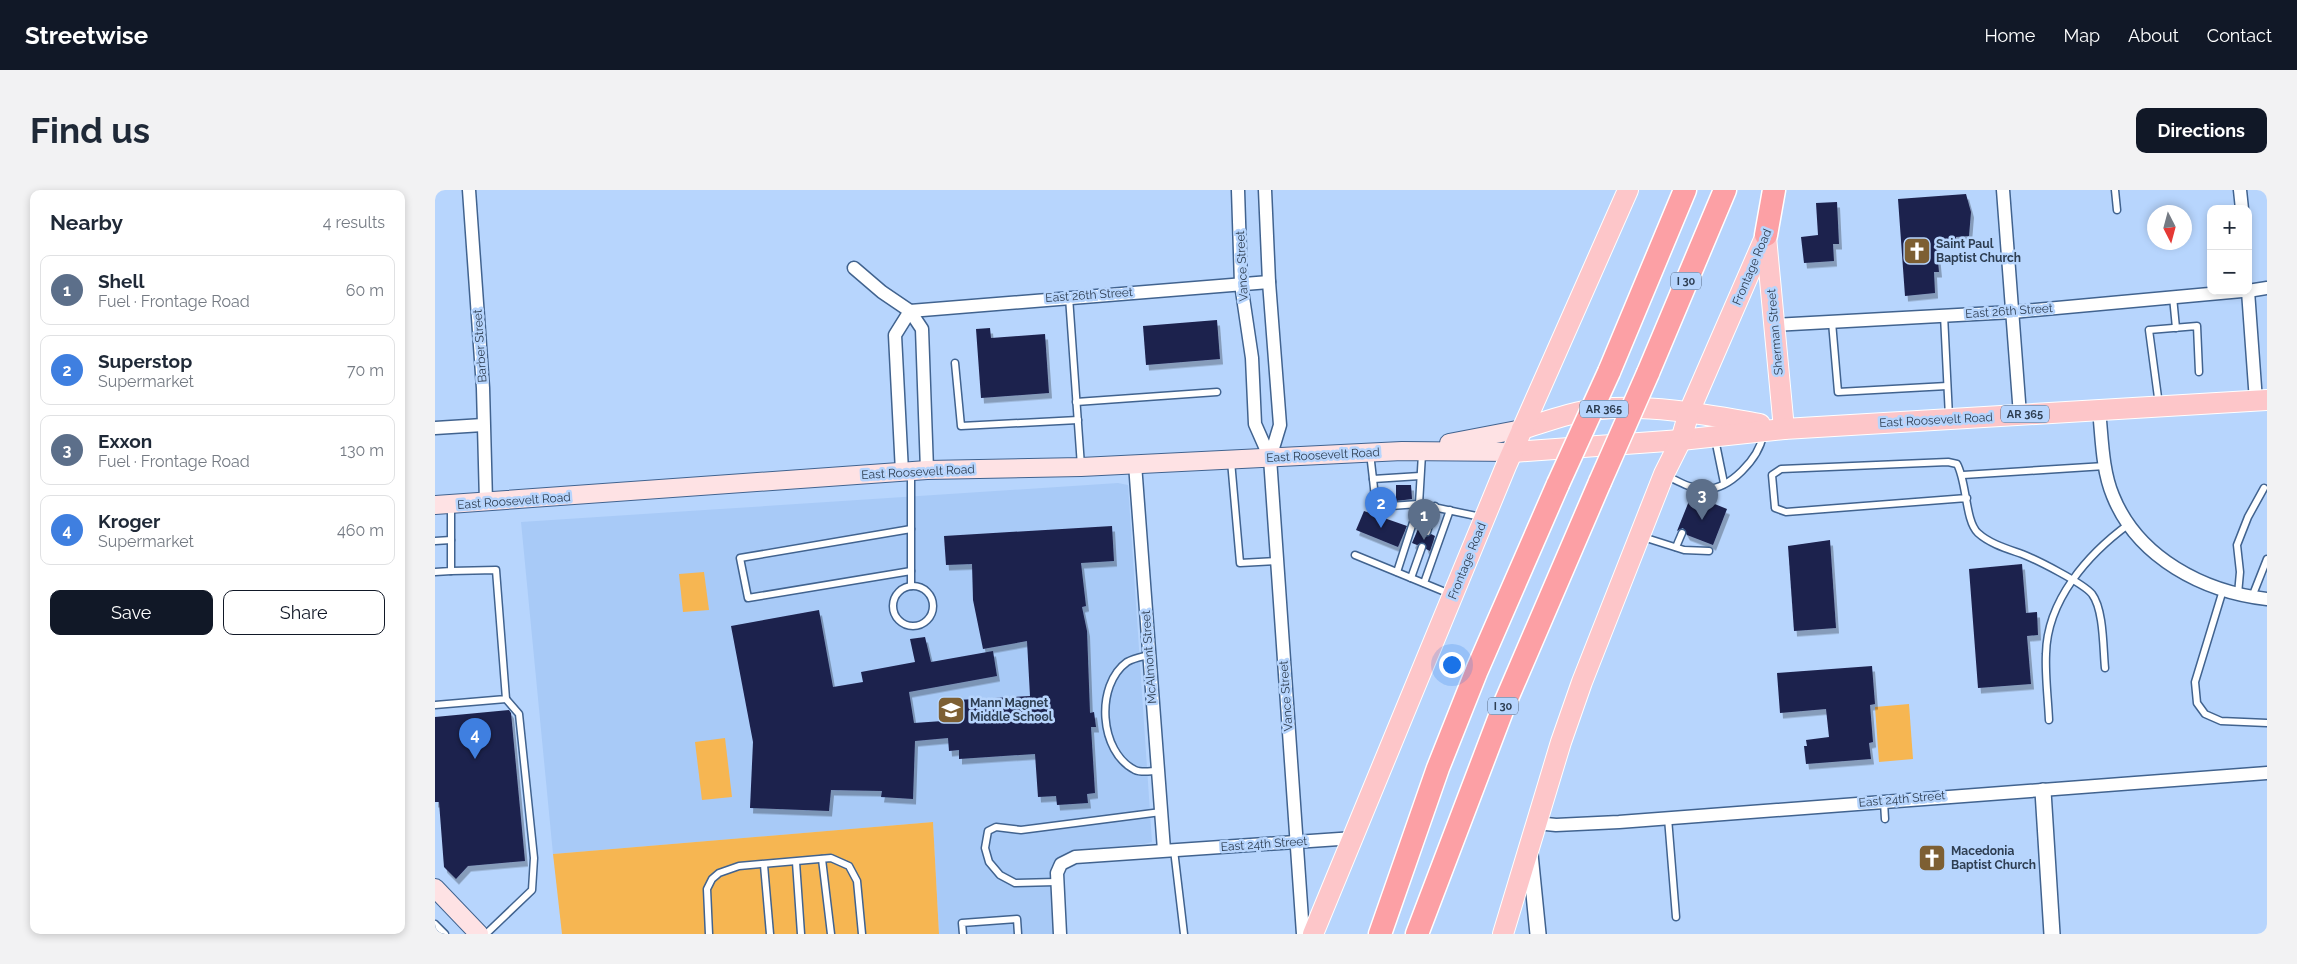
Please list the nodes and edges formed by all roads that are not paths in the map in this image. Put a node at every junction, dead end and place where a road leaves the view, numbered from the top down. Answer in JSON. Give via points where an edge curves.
{"nodes":[{"id":1,"x":469,"y":190,"type":"edge"},
{"id":2,"x":1238,"y":190,"type":"edge"},
{"id":3,"x":1265,"y":190,"type":"edge"},
{"id":4,"x":1627,"y":190,"type":"edge"},
{"id":5,"x":1685,"y":190,"type":"edge"},
{"id":6,"x":1725,"y":190,"type":"edge"},
{"id":7,"x":1774,"y":190,"type":"edge"},
{"id":8,"x":1784,"y":190,"type":"edge"},
{"id":9,"x":2003,"y":190,"type":"edge"},
{"id":10,"x":2115,"y":190,"type":"edge"},
{"id":11,"x":2240,"y":190,"type":"edge"},
{"id":12,"x":2241,"y":205,"type":"edge"},
{"id":13,"x":2117,"y":210,"type":"dead end"},
{"id":14,"x":1766,"y":235,"type":"junction"},
{"id":15,"x":854,"y":268,"type":"dead end"},
{"id":16,"x":1269,"y":282,"type":"junction"},
{"id":17,"x":1241,"y":284,"type":"junction"},
{"id":18,"x":2267,"y":288,"type":"edge"},
{"id":19,"x":2252,"y":290,"type":"edge"},
{"id":20,"x":2207,"y":294,"type":"edge"},
{"id":21,"x":2249,"y":295,"type":"edge"},
{"id":22,"x":1069,"y":297,"type":"junction"},
{"id":23,"x":2173,"y":297,"type":"junction"},
{"id":24,"x":910,"y":311,"type":"junction"},
{"id":25,"x":2013,"y":312,"type":"junction"},
{"id":26,"x":1944,"y":315,"type":"junction"},
{"id":27,"x":1832,"y":322,"type":"junction"},
{"id":28,"x":1775,"y":325,"type":"junction"},
{"id":29,"x":2176,"y":328,"type":"junction"},
{"id":30,"x":955,"y":363,"type":"dead end"},
{"id":31,"x":2199,"y":372,"type":"dead end"},
{"id":32,"x":1947,"y":386,"type":"junction"},
{"id":33,"x":1217,"y":392,"type":"dead end"},
{"id":34,"x":2262,"y":400,"type":"edge"},
{"id":35,"x":1076,"y":402,"type":"junction"},
{"id":36,"x":2159,"y":406,"type":"junction"},
{"id":37,"x":2099,"y":410,"type":"junction"},
{"id":38,"x":1689,"y":412,"type":"junction"},
{"id":39,"x":2020,"y":414,"type":"junction"},
{"id":40,"x":1949,"y":419,"type":"junction"},
{"id":41,"x":1077,"y":420,"type":"junction"},
{"id":42,"x":483,"y":425,"type":"junction"},
{"id":43,"x":435,"y":428,"type":"edge"},
{"id":44,"x":1771,"y":428,"type":"junction"},
{"id":45,"x":1522,"y":429,"type":"junction"},
{"id":46,"x":1714,"y":436,"type":"junction"},
{"id":47,"x":1681,"y":440,"type":"junction"},
{"id":48,"x":1401,"y":451,"type":"junction"},
{"id":49,"x":1423,"y":451,"type":"junction"},
{"id":50,"x":1369,"y":452,"type":"junction"},
{"id":51,"x":1513,"y":452,"type":"junction"},
{"id":52,"x":1270,"y":458,"type":"junction"},
{"id":53,"x":1231,"y":460,"type":"junction"},
{"id":54,"x":1135,"y":464,"type":"junction"},
{"id":55,"x":2105,"y":466,"type":"junction"},
{"id":56,"x":1081,"y":467,"type":"junction"},
{"id":57,"x":914,"y":472,"type":"junction"},
{"id":58,"x":1664,"y":474,"type":"junction"},
{"id":59,"x":1963,"y":475,"type":"junction"},
{"id":60,"x":1420,"y":476,"type":"junction"},
{"id":61,"x":1373,"y":479,"type":"junction"},
{"id":62,"x":1724,"y":483,"type":"junction"},
{"id":63,"x":1695,"y":488,"type":"junction"},
{"id":64,"x":2264,"y":488,"type":"dead end"},
{"id":65,"x":1696,"y":496,"type":"dead end"},
{"id":66,"x":1967,"y":498,"type":"junction"},
{"id":67,"x":486,"y":502,"type":"junction"},
{"id":68,"x":1419,"y":504,"type":"junction"},
{"id":69,"x":443,"y":506,"type":"edge"},
{"id":70,"x":1435,"y":506,"type":"junction"},
{"id":71,"x":1450,"y":510,"type":"junction"},
{"id":72,"x":1485,"y":517,"type":"junction"},
{"id":73,"x":2129,"y":524,"type":"junction"},
{"id":74,"x":911,"y":529,"type":"junction"},
{"id":75,"x":1427,"y":532,"type":"dead end"},
{"id":76,"x":1682,"y":533,"type":"dead end"},
{"id":77,"x":1639,"y":536,"type":"junction"},
{"id":78,"x":451,"y":540,"type":"junction"},
{"id":79,"x":435,"y":541,"type":"edge"},
{"id":80,"x":1421,"y":547,"type":"dead end"},
{"id":81,"x":1676,"y":547,"type":"junction"},
{"id":82,"x":1709,"y":551,"type":"dead end"},
{"id":83,"x":1355,"y":555,"type":"dead end"},
{"id":84,"x":2267,"y":559,"type":"edge"},
{"id":85,"x":1277,"y":561,"type":"junction"},
{"id":86,"x":451,"y":571,"type":"junction"},
{"id":87,"x":911,"y":571,"type":"junction"},
{"id":88,"x":435,"y":572,"type":"edge"},
{"id":89,"x":1397,"y":572,"type":"junction"},
{"id":90,"x":1411,"y":578,"type":"junction"},
{"id":91,"x":2072,"y":580,"type":"junction"},
{"id":92,"x":1424,"y":583,"type":"junction"},
{"id":93,"x":911,"y":586,"type":"junction"},
{"id":94,"x":2223,"y":590,"type":"junction"},
{"id":95,"x":2238,"y":594,"type":"junction"},
{"id":96,"x":1453,"y":596,"type":"junction"},
{"id":97,"x":2252,"y":597,"type":"junction"},
{"id":98,"x":2267,"y":599,"type":"edge"},
{"id":99,"x":1149,"y":655,"type":"junction"},
{"id":100,"x":2105,"y":668,"type":"dead end"},
{"id":101,"x":506,"y":699,"type":"junction"},
{"id":102,"x":435,"y":705,"type":"edge"},
{"id":103,"x":2049,"y":720,"type":"dead end"},
{"id":104,"x":2267,"y":723,"type":"edge"},
{"id":105,"x":1158,"y":771,"type":"junction"},
{"id":106,"x":2267,"y":773,"type":"edge"},
{"id":107,"x":2043,"y":791,"type":"junction"},
{"id":108,"x":1884,"y":801,"type":"junction"},
{"id":109,"x":1161,"y":812,"type":"junction"},
{"id":110,"x":1668,"y":818,"type":"junction"},
{"id":111,"x":1885,"y":819,"type":"dead end"},
{"id":112,"x":1536,"y":823,"type":"junction"},
{"id":113,"x":1354,"y":838,"type":"junction"},
{"id":114,"x":1295,"y":841,"type":"junction"},
{"id":115,"x":1529,"y":847,"type":"junction"},
{"id":116,"x":1169,"y":850,"type":"junction"},
{"id":117,"x":822,"y":859,"type":"junction"},
{"id":118,"x":796,"y":862,"type":"junction"},
{"id":119,"x":764,"y":865,"type":"junction"},
{"id":120,"x":1056,"y":882,"type":"junction"},
{"id":121,"x":435,"y":888,"type":"edge"},
{"id":122,"x":1676,"y":917,"type":"dead end"},
{"id":123,"x":435,"y":924,"type":"edge"},
{"id":124,"x":445,"y":934,"type":"edge"},
{"id":125,"x":479,"y":934,"type":"edge"},
{"id":126,"x":486,"y":934,"type":"edge"},
{"id":127,"x":709,"y":934,"type":"edge"},
{"id":128,"x":770,"y":934,"type":"edge"},
{"id":129,"x":801,"y":934,"type":"edge"},
{"id":130,"x":831,"y":934,"type":"edge"},
{"id":131,"x":862,"y":934,"type":"edge"},
{"id":132,"x":963,"y":934,"type":"edge"},
{"id":133,"x":1018,"y":934,"type":"edge"},
{"id":134,"x":1060,"y":934,"type":"edge"},
{"id":135,"x":1184,"y":934,"type":"edge"},
{"id":136,"x":1303,"y":934,"type":"edge"},
{"id":137,"x":1313,"y":934,"type":"edge"},
{"id":138,"x":1380,"y":934,"type":"edge"},
{"id":139,"x":1417,"y":934,"type":"edge"},
{"id":140,"x":1503,"y":934,"type":"edge"},
{"id":141,"x":1538,"y":934,"type":"edge"},
{"id":142,"x":2052,"y":934,"type":"edge"}],
"edges":[{"from":1,"to":42,"type":"street","name":"Barber Street"},
{"from":2,"to":17,"type":"street","name":"Vance Street"},
{"from":3,"to":16,"type":"street","name":"Vance Street"},
{"from":4,"to":45,"type":"main road","name":"Frontage Road"},
{"from":5,"to":138,"type":"highway","bridge":true,"via":[[1609,372],[1477,670],[1438,768]]},
{"from":6,"to":139,"type":"highway","number":"I 30","bridge":true,"via":[[1505,703]]},
{"from":7,"to":14,"type":"highway"},
{"from":8,"to":14,"type":"street","name":"Frontage Road"},
{"from":9,"to":25,"type":"street"},
{"from":10,"to":13,"type":"lane"},
{"from":11,"to":12,"type":"street"},
{"from":14,"to":28,"type":"main road","name":"Sherman Street"},
{"from":14,"to":38,"type":"main road","name":"Frontage Road"},
{"from":15,"to":24,"type":"street"},
{"from":16,"to":17,"type":"street","name":"East 26th Street"},
{"from":16,"to":52,"type":"street","name":"Vance Street","via":[[1279,425]]},
{"from":17,"to":22,"type":"street","name":"East 26th Street"},
{"from":17,"to":52,"type":"street","name":"Vance Street","via":[[1252,358],[1255,424]]},
{"from":18,"to":19,"type":"street"},
{"from":20,"to":23,"type":"street","name":"East 26th Street"},
{"from":21,"to":34,"type":"street"},
{"from":22,"to":24,"type":"street","name":"East 26th Street"},
{"from":22,"to":35,"type":"lane"},
{"from":23,"to":25,"type":"street","name":"East 26th Street"},
{"from":23,"to":29,"type":"lane"},
{"from":24,"to":57,"type":"street","via":[[922,329]]},
{"from":24,"to":57,"type":"street","via":[[895,335]]},
{"from":25,"to":26,"type":"street","name":"East 26th Street"},
{"from":25,"to":39,"type":"street"},
{"from":26,"to":27,"type":"street","name":"East 26th Street"},
{"from":26,"to":32,"type":"lane"},
{"from":27,"to":28,"type":"street","name":"East 26th Street"},
{"from":27,"to":32,"type":"lane","via":[[1838,392]]},
{"from":28,"to":44,"type":"main road","name":"Sherman Street"},
{"from":29,"to":31,"type":"lane","via":[[2197,326]]},
{"from":29,"to":36,"type":"lane","via":[[2149,330]]},
{"from":30,"to":41,"type":"lane","via":[[961,426]]},
{"from":32,"to":40,"type":"lane"},
{"from":33,"to":35,"type":"lane"},
{"from":34,"to":36,"type":"main road","name":"East Roosevelt Road","number":"AR 365"},
{"from":35,"to":41,"type":"lane"},
{"from":36,"to":37,"type":"main road","name":"East Roosevelt Road","number":"AR 365"},
{"from":37,"to":39,"type":"main road","name":"East Roosevelt Road","number":"AR 365"},
{"from":37,"to":55,"type":"street"},
{"from":38,"to":44,"type":"main road","name":"East Roosevelt Road","number":"AR 365"},
{"from":38,"to":45,"type":"main road","name":"East Roosevelt Road","number":"AR 365","via":[[1643,407],[1599,409]]},
{"from":38,"to":47,"type":"main road","name":"Frontage Road"},
{"from":39,"to":40,"type":"main road","name":"East Roosevelt Road","number":"AR 365"},
{"from":40,"to":44,"type":"main road","name":"East Roosevelt Road","number":"AR 365"},
{"from":41,"to":56,"type":"lane"},
{"from":42,"to":43,"type":"street"},
{"from":42,"to":67,"type":"street","name":"Barber Street"},
{"from":44,"to":46,"type":"main road","name":"East Roosevelt Road","number":"AR 365"},
{"from":44,"to":62,"type":"lane","via":[[1748,466]]},
{"from":45,"to":48,"type":"main road","name":"East Roosevelt Road","number":"AR 365"},
{"from":45,"to":51,"type":"main road","name":"Frontage Road"},
{"from":46,"to":47,"type":"main road","name":"East Roosevelt Road","number":"AR 365"},
{"from":46,"to":62,"type":"lane"},
{"from":47,"to":51,"type":"main road","name":"East Roosevelt Road","number":"AR 365"},
{"from":47,"to":58,"type":"main road","name":"Frontage Road"},
{"from":48,"to":49,"type":"main road","name":"East Roosevelt Road","number":"AR 365"},
{"from":48,"to":50,"type":"main road","name":"East Roosevelt Road","number":"AR 365"},
{"from":49,"to":51,"type":"main road","name":"East Roosevelt Road","number":"AR 365"},
{"from":49,"to":60,"type":"lane"},
{"from":50,"to":52,"type":"main road","name":"East Roosevelt Road","number":"AR 365"},
{"from":50,"to":61,"type":"lane"},
{"from":51,"to":72,"type":"main road","name":"Frontage Road"},
{"from":52,"to":53,"type":"main road","name":"East Roosevelt Road","number":"AR 365"},
{"from":52,"to":85,"type":"street","name":"Vance Street"},
{"from":53,"to":54,"type":"main road","name":"East Roosevelt Road","number":"AR 365"},
{"from":53,"to":85,"type":"lane","via":[[1240,562]]},
{"from":54,"to":56,"type":"main road","name":"East Roosevelt Road","number":"AR 365"},
{"from":54,"to":99,"type":"street","name":"McAlmont Street"},
{"from":55,"to":59,"type":"lane"},
{"from":55,"to":73,"type":"street","via":[[2113,496]]},
{"from":56,"to":57,"type":"main road","name":"East Roosevelt Road","number":"AR 365"},
{"from":57,"to":67,"type":"main road","name":"East Roosevelt Road","number":"AR 365"},
{"from":57,"to":74,"type":"lane"},
{"from":58,"to":63,"type":"lane"},
{"from":58,"to":77,"type":"main road","name":"Frontage Road"},
{"from":59,"to":66,"type":"lane"},
{"from":59,"to":66,"type":"lane","via":[[1957,464],[1948,462],[1781,469],[1772,475],[1775,508],[1786,512]]},
{"from":60,"to":61,"type":"lane"},
{"from":60,"to":68,"type":"lane"},
{"from":61,"to":68,"type":"lane","via":[[1376,507]]},
{"from":62,"to":63,"type":"lane","via":[[1708,490]]},
{"from":63,"to":65,"type":"lane"},
{"from":64,"to":95,"type":"lane","via":[[2237,545]]},
{"from":66,"to":91,"type":"lane","via":[[1977,532]]},
{"from":67,"to":69,"type":"main road","name":"East Roosevelt Road","number":"AR 365"},
{"from":68,"to":70,"type":"lane"},
{"from":68,"to":89,"type":"lane"},
{"from":69,"to":78,"type":"lane"},
{"from":70,"to":71,"type":"lane"},
{"from":70,"to":75,"type":"lane"},
{"from":71,"to":72,"type":"lane"},
{"from":71,"to":92,"type":"lane"},
{"from":72,"to":96,"type":"main road","name":"Frontage Road"},
{"from":73,"to":91,"type":"lane","via":[[2092,556]]},
{"from":73,"to":94,"type":"street","via":[[2164,560],[2186,575]]},
{"from":74,"to":87,"type":"lane"},
{"from":74,"to":87,"type":"lane","via":[[740,558],[748,598]]},
{"from":76,"to":81,"type":"lane"},
{"from":77,"to":81,"type":"lane"},
{"from":77,"to":112,"type":"main road","name":"Frontage Road","via":[[1582,682]]},
{"from":78,"to":79,"type":"lane"},
{"from":78,"to":86,"type":"lane"},
{"from":80,"to":90,"type":"lane"},
{"from":81,"to":82,"type":"lane"},
{"from":83,"to":89,"type":"lane"},
{"from":84,"to":97,"type":"lane"},
{"from":85,"to":114,"type":"street","name":"Vance Street"},
{"from":86,"to":88,"type":"lane"},
{"from":86,"to":101,"type":"lane","via":[[496,570]]},
{"from":87,"to":93,"type":"lane"},
{"from":89,"to":90,"type":"lane"},
{"from":90,"to":92,"type":"lane"},
{"from":91,"to":100,"type":"lane","via":[[2092,594],[2099,612]]},
{"from":91,"to":103,"type":"lane","via":[[2057,609],[2046,652]]},
{"from":92,"to":96,"type":"lane"},
{"from":93,"to":93,"type":"lane","via":[[895,597],[894,611],[902,622],[915,625],[926,621],[933,604],[928,593]]},
{"from":94,"to":95,"type":"street"},
{"from":94,"to":104,"type":"lane","via":[[2195,682],[2197,703],[2205,714],[2221,721]]},
{"from":95,"to":97,"type":"street"},
{"from":96,"to":113,"type":"main road","name":"Frontage Road"},
{"from":97,"to":98,"type":"street"},
{"from":99,"to":105,"type":"street","name":"McAlmont Street"},
{"from":99,"to":105,"type":"lane","via":[[1126,663],[1117,673],[1105,700],[1106,723],[1109,737],[1126,763],[1139,771]]},
{"from":101,"to":102,"type":"lane"},
{"from":101,"to":126,"type":"lane","via":[[519,714],[534,858],[532,890]]},
{"from":105,"to":109,"type":"street","name":"McAlmont Street"},
{"from":106,"to":107,"type":"street","name":"East 24th Street"},
{"from":107,"to":108,"type":"street","name":"East 24th Street"},
{"from":107,"to":142,"type":"street"},
{"from":108,"to":110,"type":"street","name":"East 24th Street"},
{"from":108,"to":111,"type":"lane"},
{"from":109,"to":116,"type":"street","name":"McAlmont Street"},
{"from":109,"to":120,"type":"lane","via":[[1021,830],[996,827],[988,831],[985,848],[989,862],[1001,875],[1015,883]]},
{"from":110,"to":112,"type":"street","name":"East 24th Street","via":[[1556,825]]},
{"from":110,"to":122,"type":"lane"},
{"from":112,"to":115,"type":"main road","name":"Frontage Road"},
{"from":113,"to":114,"type":"street","name":"East 24th Street"},
{"from":113,"to":137,"type":"main road","name":"Frontage Road"},
{"from":114,"to":116,"type":"street","name":"East 24th Street"},
{"from":114,"to":136,"type":"street","name":"Vance Street"},
{"from":115,"to":140,"type":"main road","name":"Frontage Road"},
{"from":115,"to":141,"type":"street"},
{"from":116,"to":120,"type":"street","via":[[1075,857],[1061,864]]},
{"from":116,"to":135,"type":"lane"},
{"from":117,"to":118,"type":"lane"},
{"from":117,"to":130,"type":"lane"},
{"from":117,"to":131,"type":"lane","via":[[843,862],[853,871],[857,881]]},
{"from":118,"to":119,"type":"lane"},
{"from":118,"to":129,"type":"lane"},
{"from":119,"to":127,"type":"lane","via":[[739,866],[719,873],[712,880],[706,898]]},
{"from":119,"to":128,"type":"lane"},
{"from":120,"to":134,"type":"street"},
{"from":121,"to":125,"type":"main road"},
{"from":123,"to":124,"type":"lane"},
{"from":132,"to":133,"type":"lane","via":[[962,923],[1017,919]]}]}
